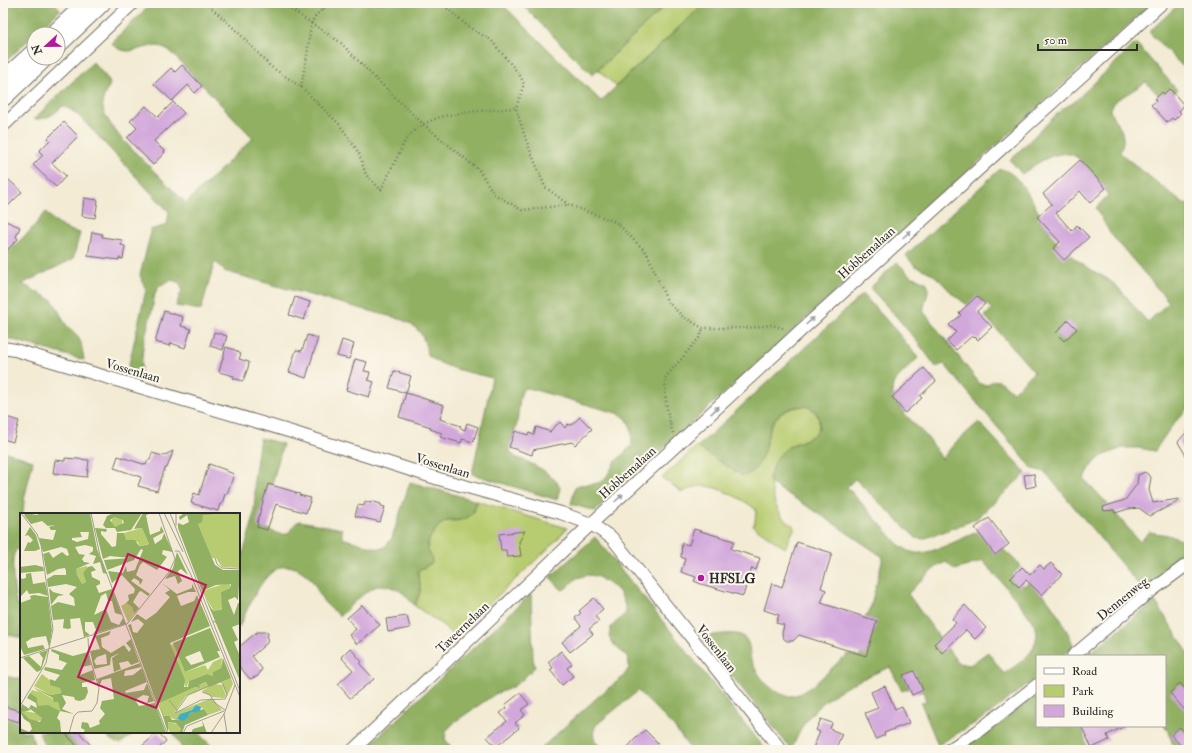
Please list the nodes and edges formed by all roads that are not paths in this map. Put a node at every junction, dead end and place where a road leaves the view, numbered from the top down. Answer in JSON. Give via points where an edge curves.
{"nodes":[{"id":1,"x":83,"y":3,"type":"edge"},
{"id":2,"x":101,"y":3,"type":"edge"},
{"id":3,"x":133,"y":3,"type":"edge"},
{"id":4,"x":1162,"y":3,"type":"edge"},
{"id":5,"x":59,"y":26,"type":"edge"},
{"id":6,"x":66,"y":36,"type":"edge"},
{"id":7,"x":26,"y":56,"type":"edge"},
{"id":8,"x":36,"y":66,"type":"edge"},
{"id":9,"x":3,"y":77,"type":"edge"},
{"id":10,"x":3,"y":97,"type":"edge"},
{"id":11,"x":3,"y":126,"type":"edge"},
{"id":12,"x":3,"y":348,"type":"edge"},
{"id":13,"x":591,"y":524,"type":"junction"},
{"id":14,"x":1189,"y":563,"type":"edge"},
{"id":15,"x":1074,"y":655,"type":"edge"},
{"id":16,"x":1036,"y":686,"type":"edge"},
{"id":17,"x":353,"y":750,"type":"edge"},
{"id":18,"x":780,"y":750,"type":"edge"},
{"id":19,"x":949,"y":750,"type":"edge"}],
"edges":[{"from":1,"to":5,"type":"street"},
{"from":2,"to":6,"type":"main road"},
{"from":3,"to":11,"type":"street"},
{"from":13,"to":4,"type":"street","name":"Hobbemalaan","one_way":true},
{"from":7,"to":9,"type":"street"},
{"from":8,"to":10,"type":"main road"},
{"from":12,"to":13,"type":"street","name":"Vossenlaan","via":[[295,433]]},
{"from":13,"to":17,"type":"street","name":"Taveernelaan"},
{"from":13,"to":18,"type":"street","name":"Vossenlaan","via":[[612,538]]},
{"from":14,"to":15,"type":"street","name":"Dennenweg","via":[[1143,597]]},
{"from":16,"to":19,"type":"street","via":[[977,732]]}]}
